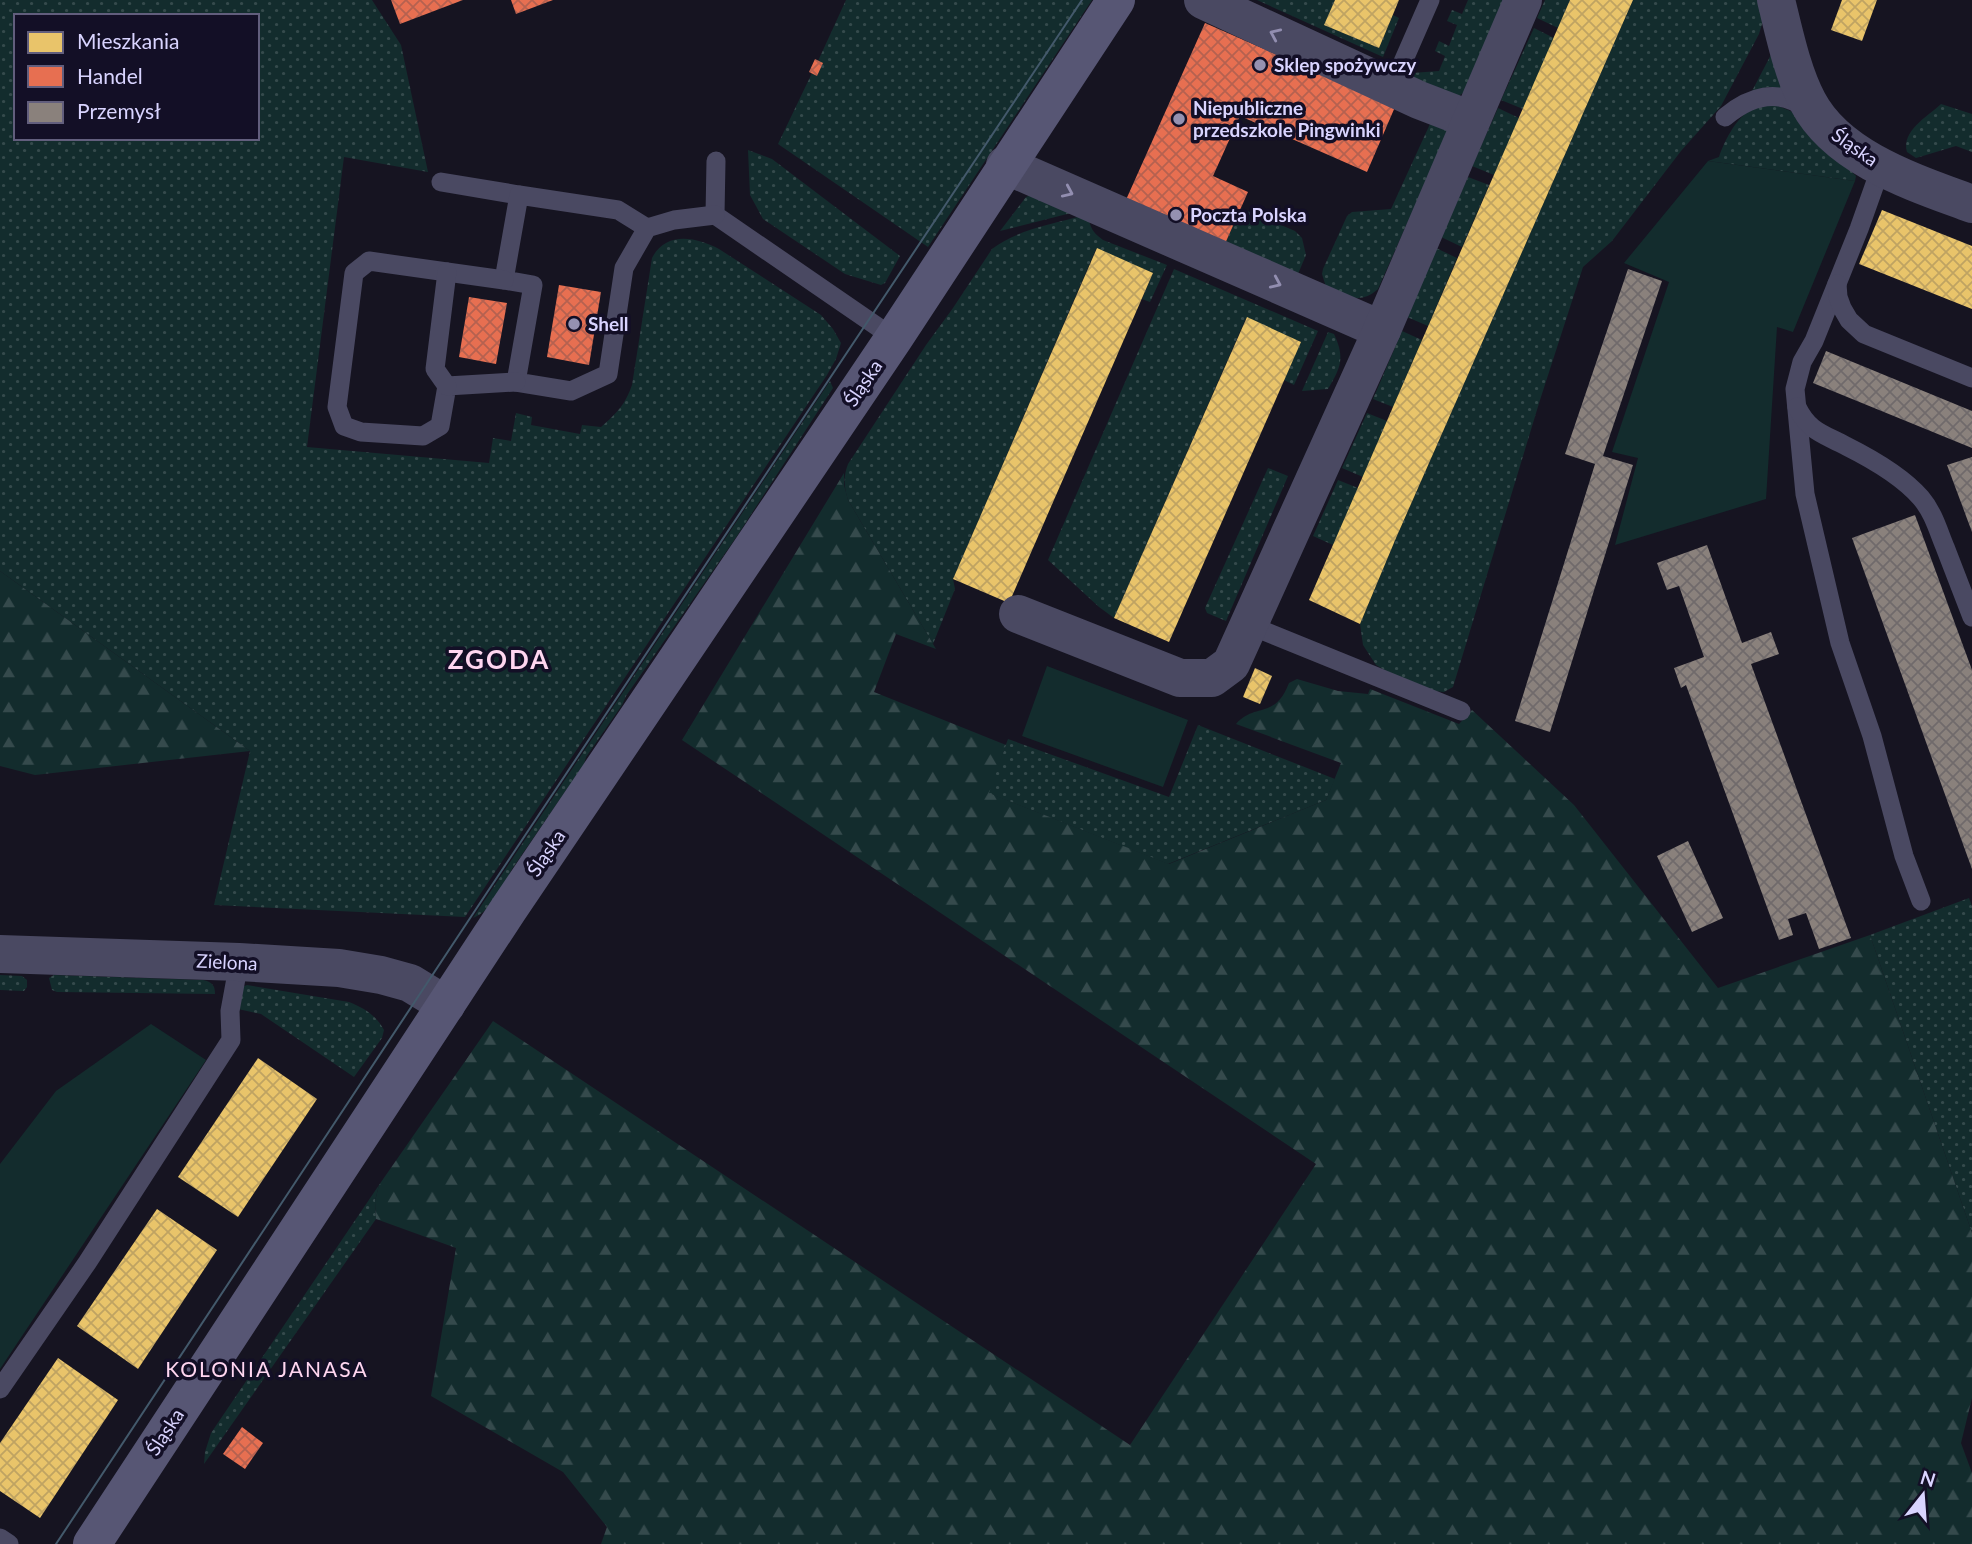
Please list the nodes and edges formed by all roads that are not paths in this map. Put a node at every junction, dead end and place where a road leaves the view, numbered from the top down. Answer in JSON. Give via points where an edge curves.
{"nodes":[{"id":1,"x":1115,"y":0,"type":"edge"},
{"id":2,"x":1203,"y":0,"type":"edge"},
{"id":3,"x":1430,"y":0,"type":"edge"},
{"id":4,"x":1523,"y":0,"type":"edge"},
{"id":5,"x":1776,"y":0,"type":"edge"},
{"id":6,"x":1392,"y":87,"type":"junction"},
{"id":7,"x":1725,"y":117,"type":"dead end"},
{"id":8,"x":1471,"y":120,"type":"junction"},
{"id":9,"x":1822,"y":121,"type":"junction"},
{"id":10,"x":716,"y":161,"type":"dead end"},
{"id":11,"x":1005,"y":165,"type":"junction"},
{"id":12,"x":1881,"y":167,"type":"junction"},
{"id":13,"x":441,"y":182,"type":"dead end"},
{"id":14,"x":519,"y":195,"type":"junction"},
{"id":15,"x":1972,"y":204,"type":"edge"},
{"id":16,"x":715,"y":215,"type":"junction"},
{"id":17,"x":647,"y":228,"type":"junction"},
{"id":18,"x":447,"y":272,"type":"junction"},
{"id":19,"x":504,"y":280,"type":"junction"},
{"id":20,"x":1838,"y":284,"type":"junction"},
{"id":21,"x":1382,"y":330,"type":"junction"},
{"id":22,"x":894,"y":338,"type":"junction"},
{"id":23,"x":1972,"y":378,"type":"edge"},
{"id":24,"x":516,"y":382,"type":"junction"},
{"id":25,"x":447,"y":386,"type":"junction"},
{"id":26,"x":1796,"y":404,"type":"junction"},
{"id":27,"x":1018,"y":614,"type":"dead end"},
{"id":28,"x":1972,"y":617,"type":"edge"},
{"id":29,"x":1249,"y":625,"type":"junction"},
{"id":30,"x":1461,"y":711,"type":"dead end"},
{"id":31,"x":1922,"y":901,"type":"dead end"},
{"id":32,"x":0,"y":954,"type":"edge"},
{"id":33,"x":239,"y":962,"type":"junction"},
{"id":34,"x":446,"y":1005,"type":"junction"},
{"id":35,"x":0,"y":1389,"type":"edge"},
{"id":36,"x":0,"y":1538,"type":"edge"},
{"id":37,"x":9,"y":1544,"type":"edge"},
{"id":38,"x":92,"y":1544,"type":"edge"}],
"edges":[{"from":1,"to":11,"type":"street","name":"Śląska"},
{"from":6,"to":2,"type":"street","one_way":true},
{"from":3,"to":6,"type":"lane"},
{"from":4,"to":8,"type":"street"},
{"from":5,"to":9,"type":"street","name":"Śląska","via":[[1798,78]]},
{"from":6,"to":8,"type":"street"},
{"from":7,"to":9,"type":"lane","via":[[1753,99],[1770,97],[1800,104]]},
{"from":8,"to":21,"type":"street"},
{"from":9,"to":12,"type":"street","name":"Śląska","via":[[1852,149]]},
{"from":10,"to":16,"type":"lane"},
{"from":11,"to":21,"type":"street","one_way":true},
{"from":11,"to":22,"type":"street","name":"Śląska"},
{"from":12,"to":15,"type":"street","name":"Śląska"},
{"from":12,"to":20,"type":"lane"},
{"from":13,"to":14,"type":"lane"},
{"from":14,"to":17,"type":"lane","via":[[618,211]]},
{"from":14,"to":19,"type":"lane"},
{"from":16,"to":17,"type":"lane"},
{"from":16,"to":22,"type":"lane"},
{"from":17,"to":24,"type":"lane","via":[[624,268],[608,374],[571,391]]},
{"from":18,"to":19,"type":"lane"},
{"from":18,"to":25,"type":"lane","via":[[435,369]]},
{"from":18,"to":25,"type":"lane","via":[[369,261],[354,273],[337,407],[344,426],[360,432],[423,436],[440,426]]},
{"from":19,"to":24,"type":"lane","via":[[533,285]]},
{"from":20,"to":23,"type":"lane","via":[[1842,308],[1864,334]]},
{"from":20,"to":26,"type":"lane","via":[[1802,362]]},
{"from":21,"to":29,"type":"street"},
{"from":22,"to":34,"type":"street","name":"Śląska"},
{"from":24,"to":25,"type":"lane"},
{"from":26,"to":28,"type":"lane","via":[[1810,426],[1884,468],[1922,499]]},
{"from":26,"to":31,"type":"lane","via":[[1805,494],[1840,643],[1872,736],[1904,856]]},
{"from":27,"to":29,"type":"street","via":[[1180,678],[1199,679],[1212,678],[1231,664]]},
{"from":29,"to":30,"type":"lane"},
{"from":32,"to":33,"type":"street","name":"Zielona"},
{"from":33,"to":34,"type":"street","name":"Zielona","via":[[382,975],[410,984]]},
{"from":33,"to":35,"type":"lane","via":[[230,1011],[231,1040]]},
{"from":34,"to":38,"type":"street","name":"Śląska"},
{"from":36,"to":37,"type":"lane"}]}
